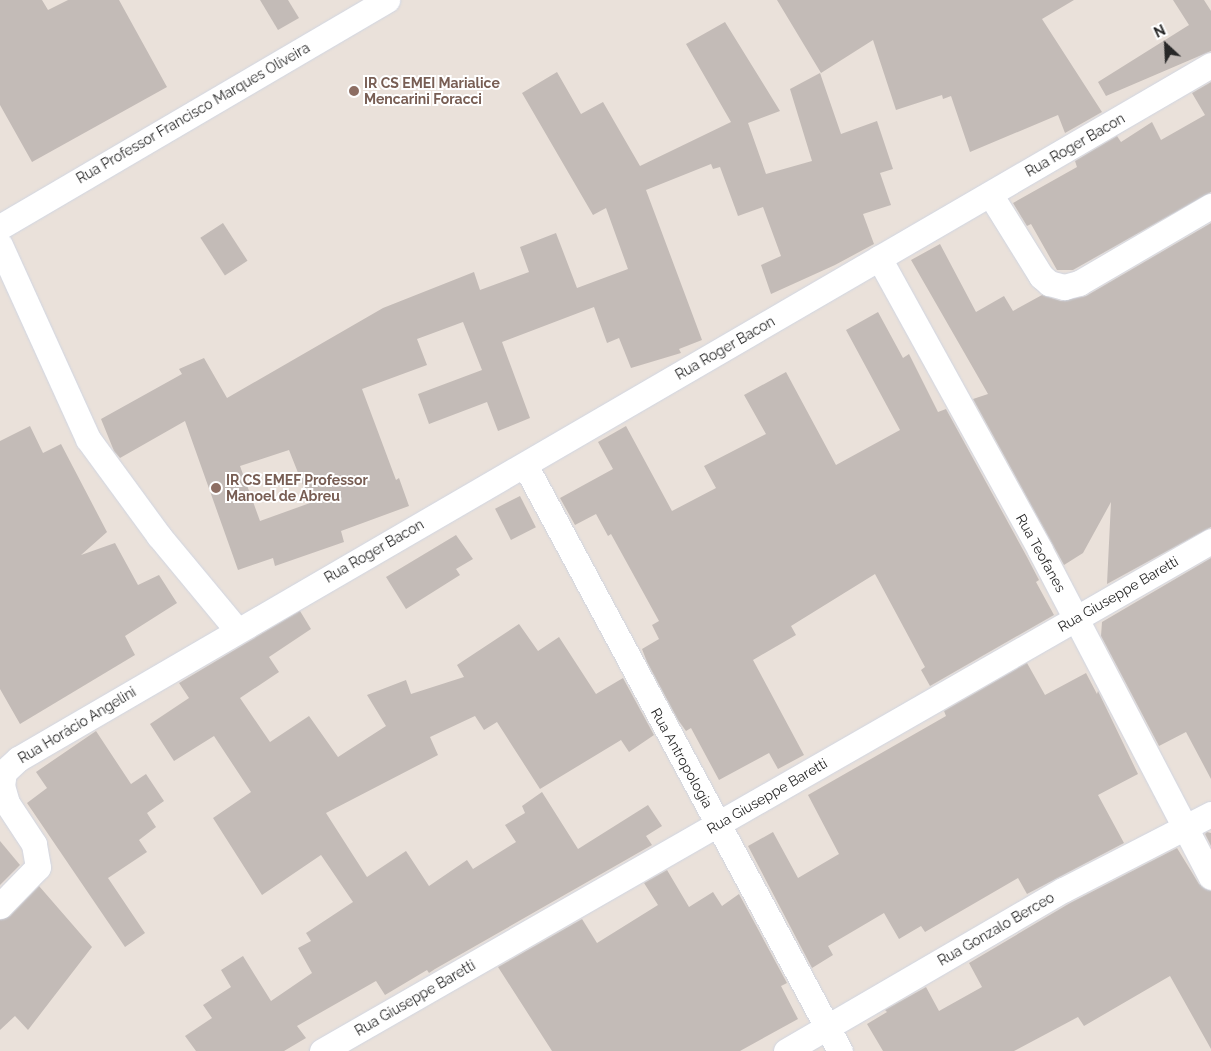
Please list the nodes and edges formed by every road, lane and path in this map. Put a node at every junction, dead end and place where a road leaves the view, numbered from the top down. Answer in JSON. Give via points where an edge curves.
{"nodes":[{"id":1,"x":387,"y":0,"type":"edge"},
{"id":2,"x":1211,"y":65,"type":"edge"},
{"id":3,"x":990,"y":194,"type":"junction"},
{"id":4,"x":1211,"y":206,"type":"edge"},
{"id":5,"x":0,"y":227,"type":"edge"},
{"id":6,"x":0,"y":245,"type":"edge"},
{"id":7,"x":879,"y":258,"type":"junction"},
{"id":8,"x":525,"y":465,"type":"junction"},
{"id":9,"x":1211,"y":540,"type":"edge"},
{"id":10,"x":1074,"y":619,"type":"junction"},
{"id":11,"x":237,"y":630,"type":"junction"},
{"id":12,"x":1211,"y":814,"type":"edge"},
{"id":13,"x":718,"y":824,"type":"junction"},
{"id":14,"x":1186,"y":826,"type":"junction"},
{"id":15,"x":1211,"y":877,"type":"edge"},
{"id":16,"x":0,"y":906,"type":"edge"},
{"id":17,"x":826,"y":1028,"type":"junction"},
{"id":18,"x":322,"y":1051,"type":"edge"},
{"id":19,"x":786,"y":1051,"type":"edge"},
{"id":20,"x":840,"y":1051,"type":"edge"}],
"edges":[{"from":1,"to":5,"type":"street","name":"Rua Professor Francisco Marques Oliveira"},
{"from":2,"to":3,"type":"street","name":"Rua Roger Bacon"},
{"from":3,"to":4,"type":"street","via":[[1041,276],[1049,283],[1064,287],[1079,283]]},
{"from":3,"to":7,"type":"street","name":"Rua Roger Bacon"},
{"from":6,"to":11,"type":"street","via":[[88,439],[159,536]]},
{"from":7,"to":8,"type":"street","name":"Rua Roger Bacon"},
{"from":7,"to":10,"type":"street","name":"Rua Teofanes","via":[[1040,550]]},
{"from":8,"to":11,"type":"street","name":"Rua Roger Bacon"},
{"from":8,"to":13,"type":"street","name":"Rua Antropologia"},
{"from":9,"to":10,"type":"street","name":"Rua Giuseppe Baretti"},
{"from":10,"to":13,"type":"street","name":"Rua Giuseppe Baretti"},
{"from":10,"to":14,"type":"street","name":"Rua Teofanes"},
{"from":11,"to":16,"type":"street","name":"Rua Horácio Angelini","via":[[18,759],[4,772],[2,786],[7,803],[38,856],[38,867]]},
{"from":12,"to":14,"type":"street","name":"Rua Gonzalo Berceo"},
{"from":13,"to":17,"type":"street","name":"Rua Antropologia"},
{"from":13,"to":18,"type":"street","name":"Rua Giuseppe Baretti"},
{"from":14,"to":15,"type":"street","name":"Rua Teofanes"},
{"from":14,"to":17,"type":"street","name":"Rua Gonzalo Berceo","via":[[1063,890]]},
{"from":17,"to":19,"type":"street","name":"Rua Gonzalo Berceo"},
{"from":17,"to":20,"type":"street","name":"Rua Antropologia"}]}
